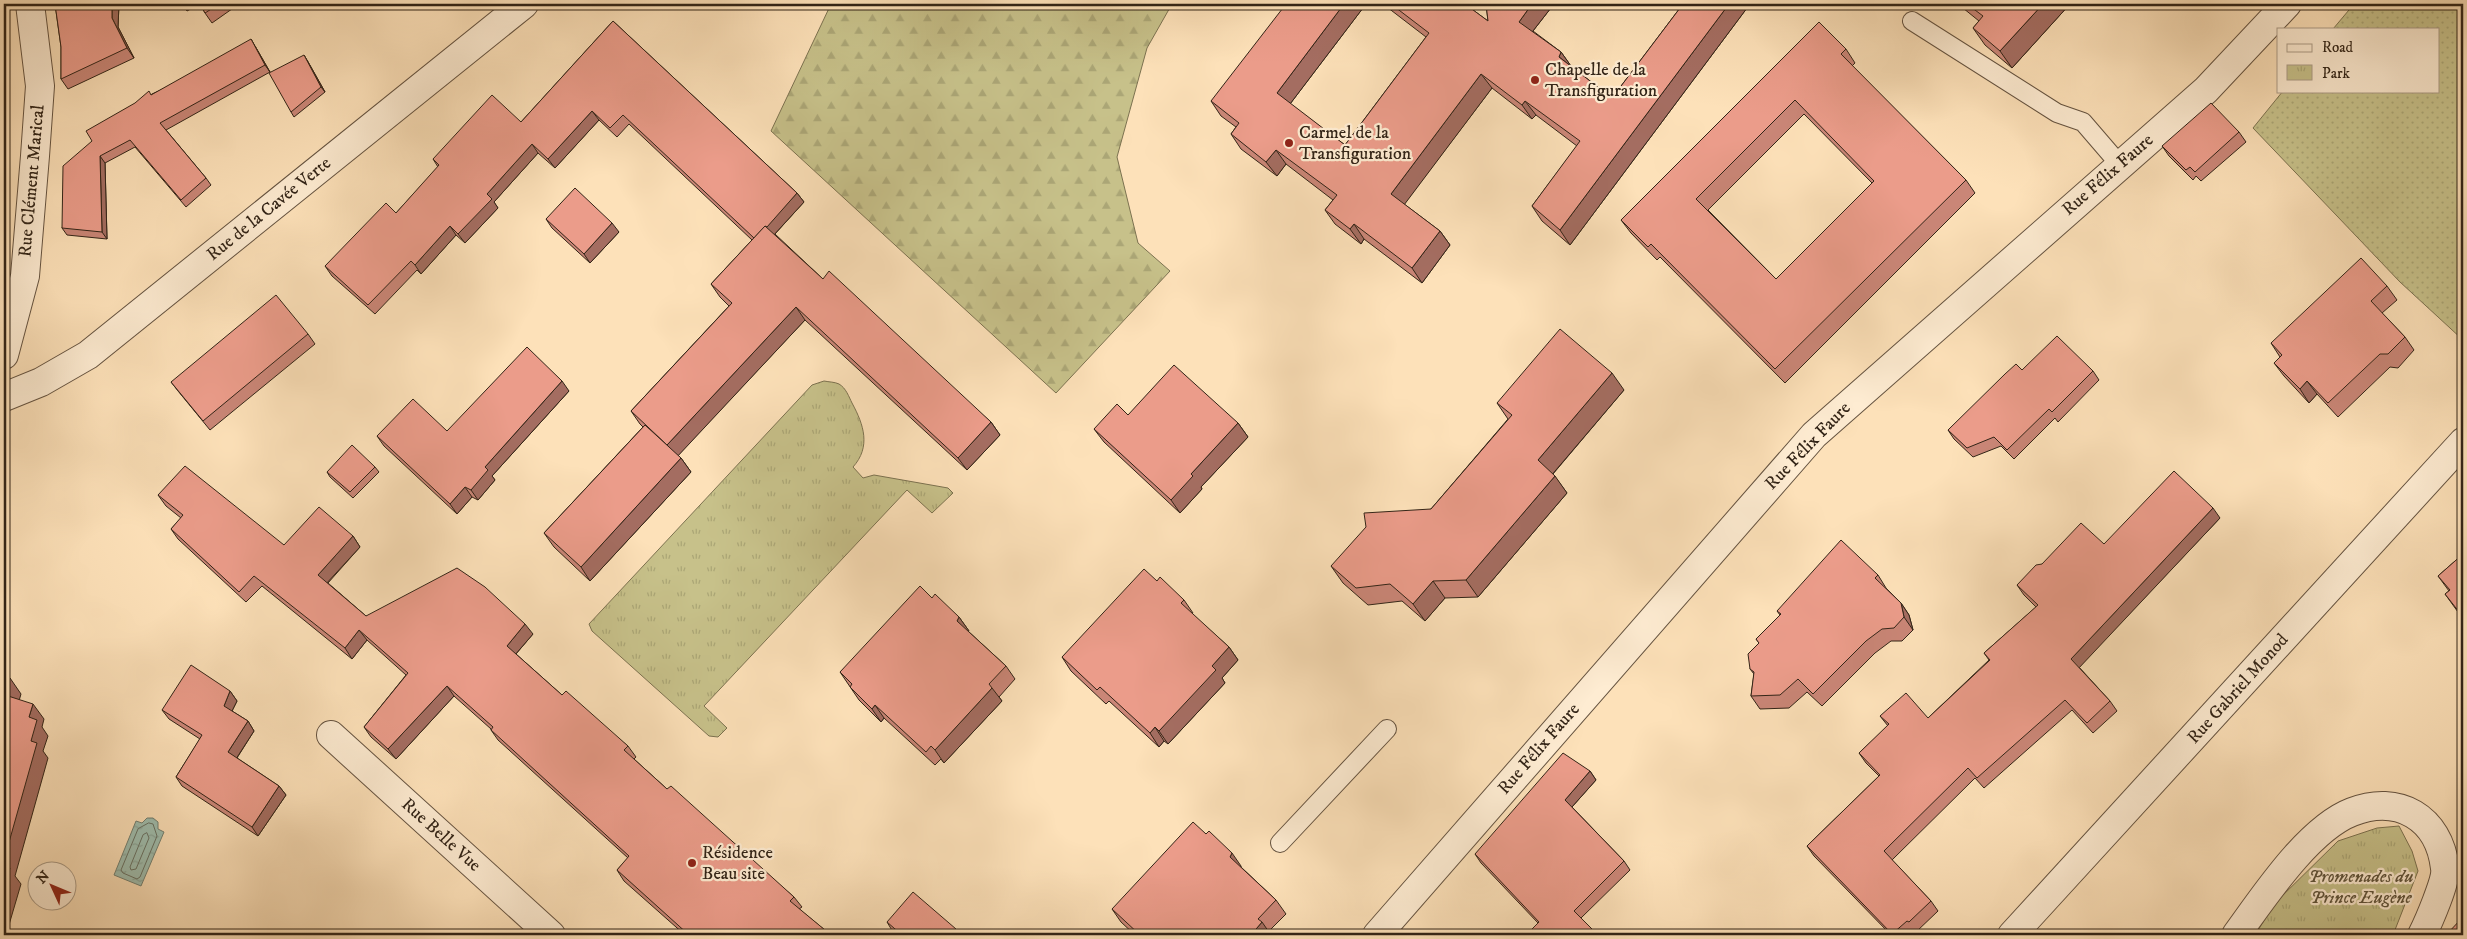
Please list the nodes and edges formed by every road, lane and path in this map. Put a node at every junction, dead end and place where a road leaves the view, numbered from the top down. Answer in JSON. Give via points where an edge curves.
{"nodes":[{"id":1,"x":30,"y":4,"type":"edge"},
{"id":2,"x":524,"y":4,"type":"edge"},
{"id":3,"x":2287,"y":4,"type":"edge"},
{"id":4,"x":1912,"y":21,"type":"dead end"},
{"id":5,"x":2120,"y":165,"type":"junction"},
{"id":6,"x":4,"y":355,"type":"edge"},
{"id":7,"x":4,"y":397,"type":"edge"},
{"id":8,"x":2463,"y":442,"type":"edge"},
{"id":9,"x":1386,"y":729,"type":"dead end"},
{"id":10,"x":331,"y":735,"type":"dead end"},
{"id":11,"x":1280,"y":843,"type":"dead end"},
{"id":12,"x":551,"y":935,"type":"edge"},
{"id":13,"x":1377,"y":935,"type":"edge"},
{"id":14,"x":2012,"y":935,"type":"edge"},
{"id":15,"x":2236,"y":935,"type":"edge"},
{"id":16,"x":2422,"y":935,"type":"edge"}],
"edges":[{"from":1,"to":6,"type":"street","name":"Rue Clément Marical","via":[[40,86],[35,156],[24,276]]},
{"from":2,"to":7,"type":"street","name":"Rue de la Cavée Verte","via":[[88,355],[41,382]]},
{"from":3,"to":5,"type":"street","name":"Rue Félix Faure","via":[[2206,90]]},
{"from":4,"to":5,"type":"lane","via":[[2057,113],[2083,122]]},
{"from":5,"to":13,"type":"street","name":"Rue Félix Faure","via":[[1814,435]]},
{"from":8,"to":14,"type":"street","name":"Rue Gabriel Monod"},
{"from":9,"to":11,"type":"lane"},
{"from":10,"to":12,"type":"street","name":"Rue Belle Vue"},
{"from":15,"to":16,"type":"street","via":[[2300,852],[2322,831],[2351,813],[2382,805],[2401,807],[2421,818],[2436,837],[2446,869]]}]}
